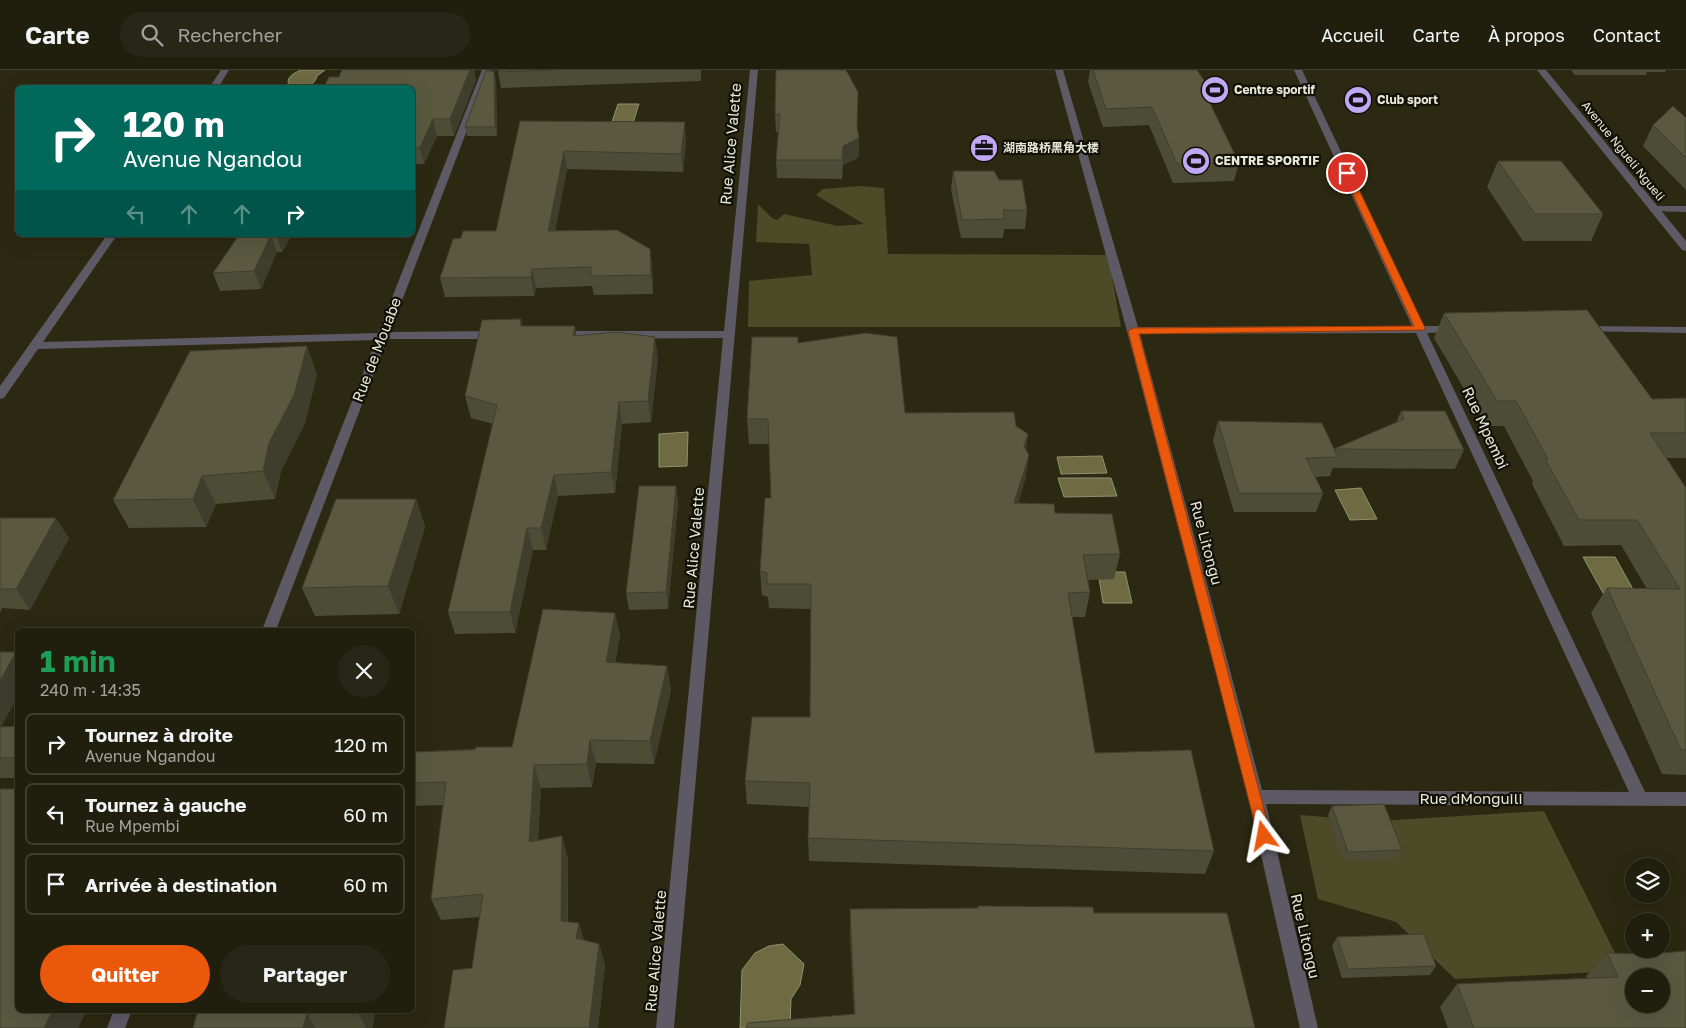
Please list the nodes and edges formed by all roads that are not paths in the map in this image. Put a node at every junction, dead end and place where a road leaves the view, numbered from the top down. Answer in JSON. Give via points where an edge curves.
{"nodes":[{"id":1,"x":225,"y":70,"type":"edge"},
{"id":2,"x":486,"y":70,"type":"edge"},
{"id":3,"x":754,"y":70,"type":"edge"},
{"id":4,"x":1059,"y":70,"type":"edge"},
{"id":5,"x":1298,"y":70,"type":"edge"},
{"id":6,"x":1541,"y":70,"type":"edge"},
{"id":7,"x":215,"y":85,"type":"edge"},
{"id":8,"x":1654,"y":209,"type":"junction"},
{"id":9,"x":1686,"y":209,"type":"edge"},
{"id":10,"x":111,"y":237,"type":"edge"},
{"id":11,"x":1686,"y":248,"type":"edge"},
{"id":12,"x":1420,"y":328,"type":"junction"},
{"id":13,"x":1470,"y":329,"type":"edge"},
{"id":14,"x":1568,"y":329,"type":"edge"},
{"id":15,"x":1686,"y":330,"type":"edge"},
{"id":16,"x":1133,"y":331,"type":"junction"},
{"id":17,"x":730,"y":334,"type":"junction"},
{"id":18,"x":511,"y":335,"type":"edge"},
{"id":19,"x":551,"y":335,"type":"edge"},
{"id":20,"x":382,"y":336,"type":"junction"},
{"id":21,"x":34,"y":346,"type":"junction"},
{"id":22,"x":0,"y":395,"type":"edge"},
{"id":23,"x":270,"y":628,"type":"edge"},
{"id":24,"x":1256,"y":797,"type":"junction"},
{"id":25,"x":1686,"y":799,"type":"edge"},
{"id":26,"x":1641,"y":800,"type":"junction"},
{"id":27,"x":122,"y":1013,"type":"edge"},
{"id":28,"x":116,"y":1028,"type":"edge"},
{"id":29,"x":665,"y":1028,"type":"edge"},
{"id":30,"x":1309,"y":1028,"type":"edge"}],
"edges":[{"from":1,"to":7,"type":"street"},
{"from":2,"to":20,"type":"street","name":"Rue de Mouabe"},
{"from":3,"to":17,"type":"street","name":"Rue Alice Valette"},
{"from":4,"to":16,"type":"street","name":"Rue Litongu"},
{"from":5,"to":12,"type":"street","name":"Rue Mpembi"},
{"from":6,"to":8,"type":"street","name":"Avenue Ngueli Ngueli"},
{"from":8,"to":9,"type":"street"},
{"from":8,"to":11,"type":"street","name":"Avenue Ngueli Ngueli"},
{"from":10,"to":21,"type":"street"},
{"from":12,"to":13,"type":"street"},
{"from":12,"to":16,"type":"street"},
{"from":12,"to":26,"type":"street","name":"Rue Mpembi"},
{"from":14,"to":15,"type":"street"},
{"from":16,"to":24,"type":"street","name":"Rue Litongu"},
{"from":17,"to":19,"type":"street"},
{"from":17,"to":29,"type":"street","name":"Rue Alice Valette"},
{"from":18,"to":20,"type":"street"},
{"from":20,"to":21,"type":"street"},
{"from":20,"to":23,"type":"street","name":"Rue de Mouabe"},
{"from":21,"to":22,"type":"street"},
{"from":24,"to":26,"type":"street","name":"Rue dMonguili"},
{"from":24,"to":30,"type":"street","name":"Rue Litongu"},
{"from":25,"to":26,"type":"street","name":"Rue dMonguili"},
{"from":27,"to":28,"type":"street"}]}
